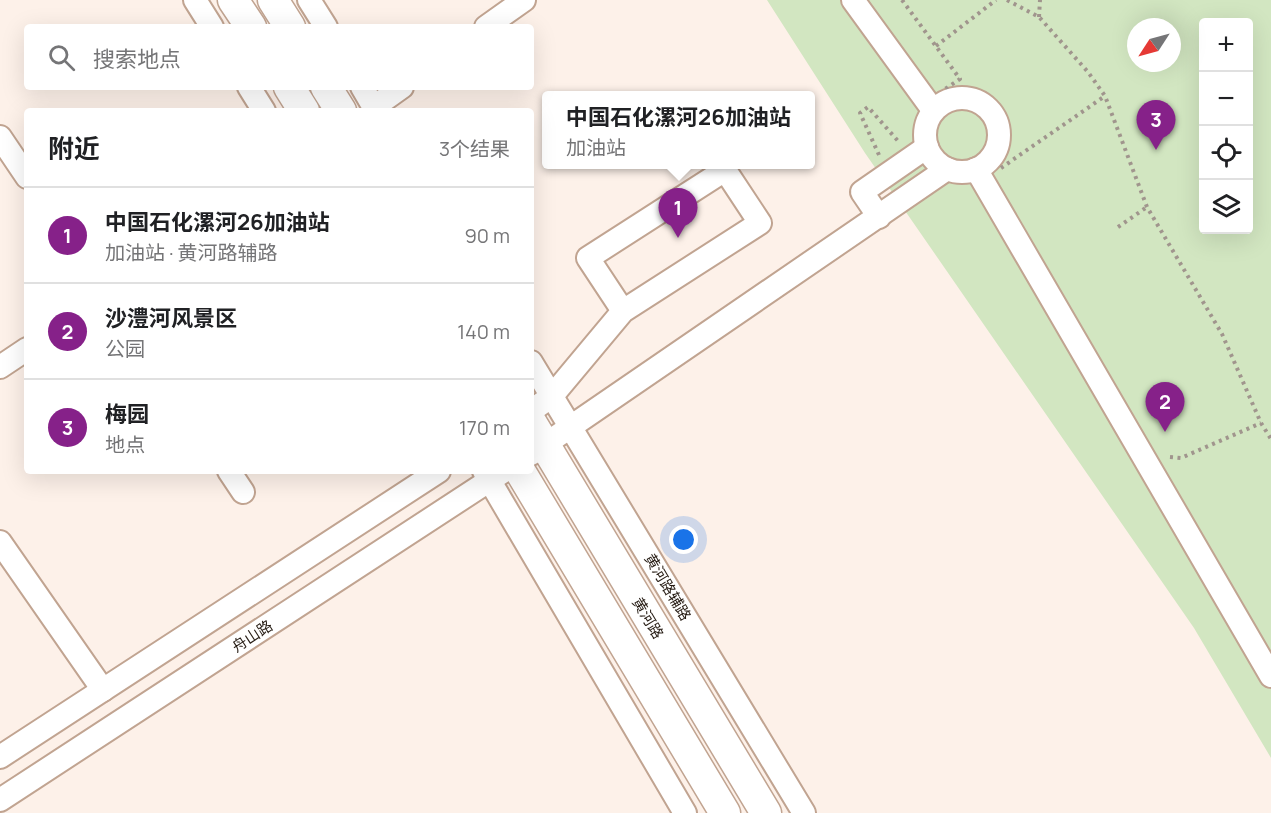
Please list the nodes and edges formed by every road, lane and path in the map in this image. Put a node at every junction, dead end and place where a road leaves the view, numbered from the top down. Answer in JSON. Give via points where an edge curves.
{"nodes":[{"id":1,"x":195,"y":0,"type":"edge"},
{"id":2,"x":233,"y":0,"type":"edge"},
{"id":3,"x":273,"y":0,"type":"edge"},
{"id":4,"x":309,"y":0,"type":"edge"},
{"id":5,"x":524,"y":0,"type":"edge"},
{"id":6,"x":853,"y":0,"type":"edge"},
{"id":7,"x":902,"y":0,"type":"edge"},
{"id":8,"x":996,"y":0,"type":"edge"},
{"id":9,"x":1007,"y":0,"type":"edge"},
{"id":10,"x":1040,"y":0,"type":"edge"},
{"id":11,"x":1039,"y":17,"type":"junction"},
{"id":12,"x":210,"y":24,"type":"edge"},
{"id":13,"x":249,"y":24,"type":"edge"},
{"id":14,"x":288,"y":24,"type":"edge"},
{"id":15,"x":324,"y":24,"type":"edge"},
{"id":16,"x":490,"y":24,"type":"edge"},
{"id":17,"x":936,"y":46,"type":"junction"},
{"id":18,"x":251,"y":90,"type":"edge"},
{"id":19,"x":291,"y":90,"type":"edge"},
{"id":20,"x":328,"y":90,"type":"edge"},
{"id":21,"x":364,"y":90,"type":"edge"},
{"id":22,"x":398,"y":90,"type":"edge"},
{"id":23,"x":1105,"y":96,"type":"junction"},
{"id":24,"x":930,"y":106,"type":"junction"},
{"id":25,"x":262,"y":108,"type":"edge"},
{"id":26,"x":302,"y":108,"type":"edge"},
{"id":27,"x":339,"y":108,"type":"edge"},
{"id":28,"x":374,"y":108,"type":"edge"},
{"id":29,"x":376,"y":108,"type":"edge"},
{"id":30,"x":0,"y":137,"type":"edge"},
{"id":31,"x":919,"y":152,"type":"junction"},
{"id":32,"x":981,"y":166,"type":"junction"},
{"id":33,"x":947,"y":169,"type":"junction"},
{"id":34,"x":24,"y":173,"type":"edge"},
{"id":35,"x":870,"y":187,"type":"junction"},
{"id":36,"x":1147,"y":207,"type":"junction"},
{"id":37,"x":879,"y":217,"type":"junction"},
{"id":38,"x":1118,"y":227,"type":"dead end"},
{"id":39,"x":623,"y":311,"type":"junction"},
{"id":40,"x":24,"y":351,"type":"edge"},
{"id":41,"x":0,"y":367,"type":"edge"},
{"id":42,"x":534,"y":367,"type":"edge"},
{"id":43,"x":552,"y":396,"type":"junction"},
{"id":44,"x":534,"y":409,"type":"edge"},
{"id":45,"x":1261,"y":423,"type":"junction"},
{"id":46,"x":571,"y":426,"type":"junction"},
{"id":47,"x":1271,"y":439,"type":"edge"},
{"id":48,"x":535,"y":440,"type":"edge"},
{"id":49,"x":1141,"y":453,"type":"junction"},
{"id":50,"x":231,"y":474,"type":"edge"},
{"id":51,"x":434,"y":474,"type":"edge"},
{"id":52,"x":492,"y":474,"type":"edge"},
{"id":53,"x":522,"y":474,"type":"edge"},
{"id":54,"x":243,"y":492,"type":"dead end"},
{"id":55,"x":0,"y":542,"type":"edge"},
{"id":56,"x":1271,"y":676,"type":"edge"},
{"id":57,"x":103,"y":690,"type":"junction"},
{"id":58,"x":0,"y":758,"type":"edge"},
{"id":59,"x":0,"y":800,"type":"edge"},
{"id":60,"x":685,"y":813,"type":"edge"},
{"id":61,"x":725,"y":813,"type":"edge"},
{"id":62,"x":766,"y":813,"type":"edge"},
{"id":63,"x":804,"y":813,"type":"edge"}],
"edges":[{"from":1,"to":12,"type":"street"},
{"from":2,"to":13,"type":"main road"},
{"from":3,"to":14,"type":"main road"},
{"from":4,"to":15,"type":"street"},
{"from":5,"to":16,"type":"street"},
{"from":6,"to":24,"type":"street"},
{"from":7,"to":17,"type":"path"},
{"from":8,"to":17,"type":"path"},
{"from":9,"to":11,"type":"path"},
{"from":10,"to":11,"type":"path"},
{"from":11,"to":23,"type":"path"},
{"from":17,"to":24,"type":"path","via":[[960,78]]},
{"from":18,"to":25,"type":"street"},
{"from":19,"to":26,"type":"main road"},
{"from":20,"to":27,"type":"main road"},
{"from":21,"to":28,"type":"street"},
{"from":22,"to":29,"type":"street"},
{"from":23,"to":32,"type":"path","via":[[999,169]]},
{"from":23,"to":36,"type":"path"},
{"from":24,"to":31,"type":"street"},
{"from":24,"to":32,"type":"street","via":[[966,97],[988,108],[997,124],[998,142],[994,154]]},
{"from":30,"to":34,"type":"street"},
{"from":31,"to":33,"type":"street"},
{"from":31,"to":35,"type":"street"},
{"from":31,"to":35,"type":"path","via":[[868,107],[860,113],[880,158],[860,172]]},
{"from":32,"to":33,"type":"street","via":[[966,172]]},
{"from":32,"to":49,"type":"street"},
{"from":33,"to":37,"type":"street"},
{"from":35,"to":37,"type":"street","via":[[862,192]]},
{"from":36,"to":38,"type":"path"},
{"from":36,"to":45,"type":"path","via":[[1222,334]]},
{"from":37,"to":46,"type":"street"},
{"from":39,"to":39,"type":"street","via":[[760,223],[725,170],[588,258]]},
{"from":39,"to":43,"type":"street"},
{"from":40,"to":41,"type":"street"},
{"from":42,"to":43,"type":"street","name":"黄河路辅路"},
{"from":43,"to":44,"type":"street"},
{"from":43,"to":46,"type":"street","name":"黄河路辅路"},
{"from":45,"to":47,"type":"path"},
{"from":45,"to":49,"type":"path","via":[[1181,458]]},
{"from":46,"to":48,"type":"street"},
{"from":46,"to":63,"type":"street","name":"黄河路辅路"},
{"from":48,"to":62,"type":"main road","name":"黄河路"},
{"from":49,"to":56,"type":"street"},
{"from":50,"to":54,"type":"street"},
{"from":51,"to":57,"type":"street"},
{"from":52,"to":59,"type":"street","name":"舟山路"},
{"from":52,"to":60,"type":"street"},
{"from":53,"to":61,"type":"main road"},
{"from":55,"to":57,"type":"street"},
{"from":57,"to":58,"type":"street"}]}
